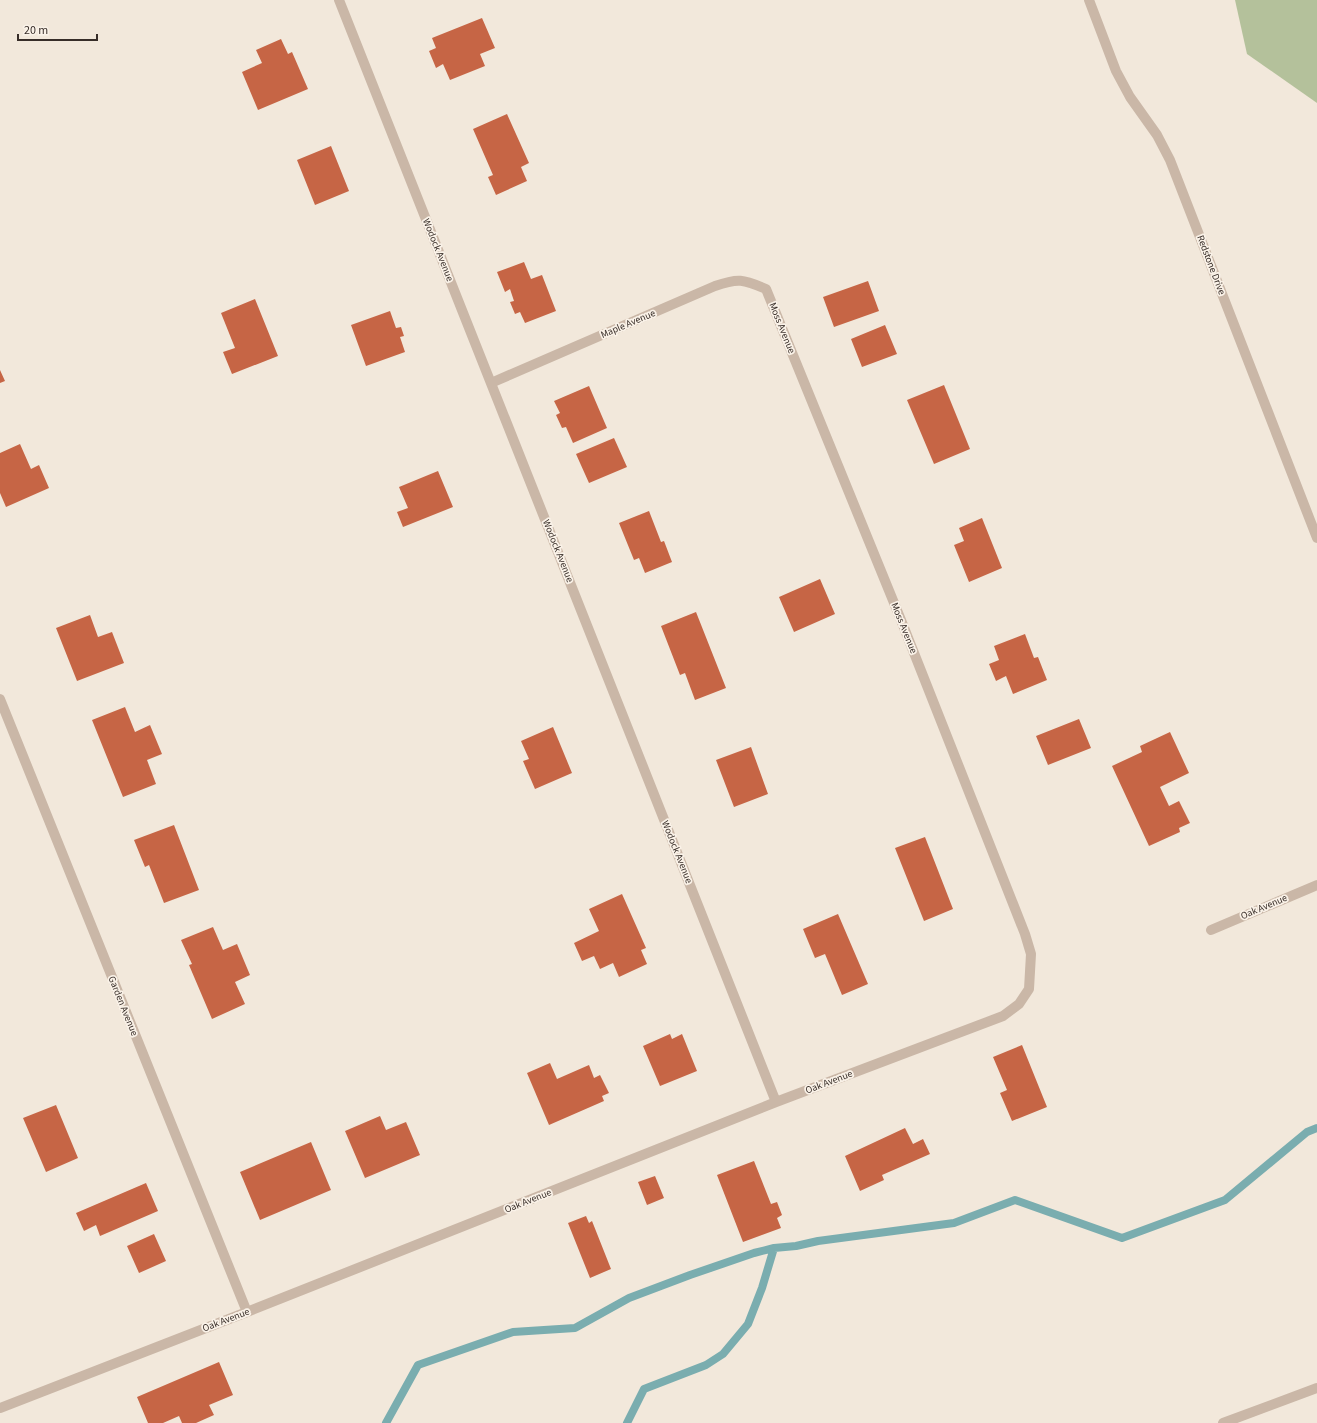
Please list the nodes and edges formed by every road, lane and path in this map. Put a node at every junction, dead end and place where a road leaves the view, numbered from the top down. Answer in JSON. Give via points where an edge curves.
{"nodes":[{"id":1,"x":339,"y":0,"type":"edge"},
{"id":2,"x":1089,"y":0,"type":"edge"},
{"id":3,"x":766,"y":289,"type":"joint"},
{"id":4,"x":491,"y":383,"type":"junction"},
{"id":5,"x":1317,"y":538,"type":"edge"},
{"id":6,"x":0,"y":699,"type":"edge"},
{"id":7,"x":1317,"y":885,"type":"edge"},
{"id":8,"x":1211,"y":930,"type":"dead end"},
{"id":9,"x":1031,"y":970,"type":"joint"},
{"id":10,"x":776,"y":1102,"type":"junction"},
{"id":11,"x":247,"y":1312,"type":"junction"},
{"id":12,"x":1317,"y":1388,"type":"edge"},
{"id":13,"x":0,"y":1408,"type":"edge"},
{"id":14,"x":1223,"y":1423,"type":"edge"}],
"edges":[{"from":1,"to":4,"type":"street","name":"Wodock Avenue"},
{"from":2,"to":5,"type":"street","name":"Redstone Drive","via":[[1116,71],[1170,160]]},
{"from":3,"to":4,"type":"street","name":"Maple Avenue","via":[[748,281],[732,280]]},
{"from":3,"to":9,"type":"street","name":"Moss Avenue","via":[[1025,934],[1032,954]]},
{"from":4,"to":10,"type":"street","name":"Wodock Avenue"},
{"from":6,"to":11,"type":"street","name":"Garden Avenue"},
{"from":7,"to":8,"type":"street","name":"Oak Avenue"},
{"from":9,"to":10,"type":"street","name":"Oak Avenue","via":[[1029,989],[1019,1004],[1003,1016]]},
{"from":10,"to":11,"type":"street","name":"Oak Avenue"},
{"from":11,"to":13,"type":"street","name":"Oak Avenue"},
{"from":12,"to":14,"type":"street"}]}
